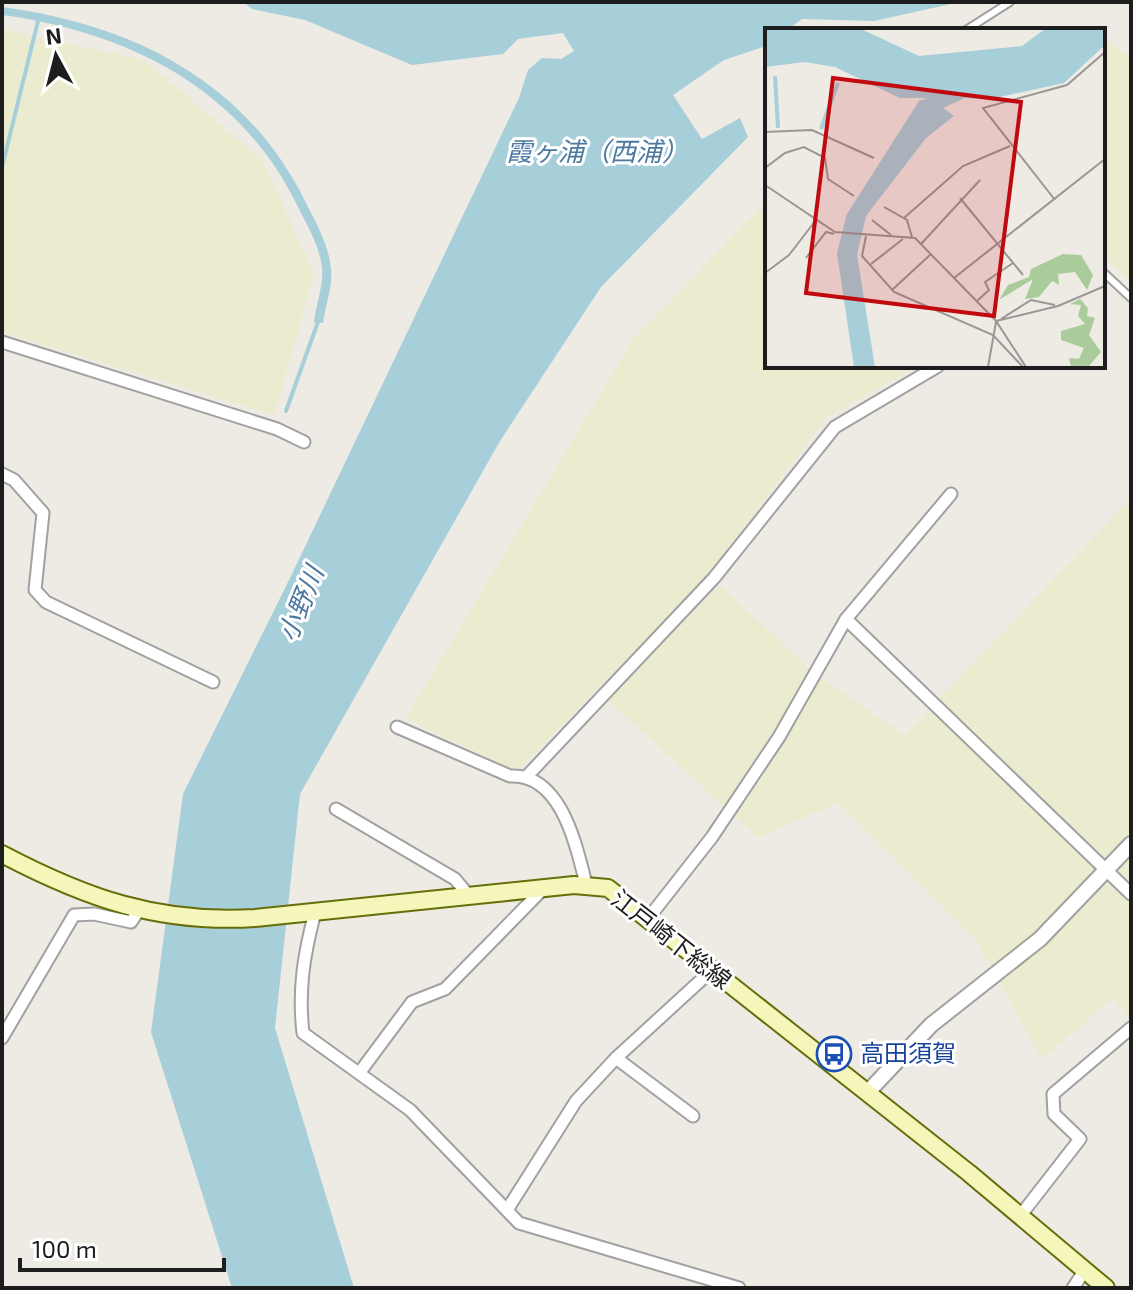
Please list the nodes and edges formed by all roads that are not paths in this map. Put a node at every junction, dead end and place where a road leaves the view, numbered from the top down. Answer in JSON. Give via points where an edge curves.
{"nodes":[{"id":1,"x":1010,"y":2,"type":"edge"},
{"id":2,"x":969,"y":28,"type":"edge"},
{"id":3,"x":1105,"y":274,"type":"edge"},
{"id":4,"x":1131,"y":298,"type":"edge"},
{"id":5,"x":2,"y":342,"type":"edge"},
{"id":6,"x":935,"y":368,"type":"edge"},
{"id":7,"x":304,"y":442,"type":"dead end"},
{"id":8,"x":2,"y":474,"type":"edge"},
{"id":9,"x":951,"y":494,"type":"dead end"},
{"id":10,"x":846,"y":619,"type":"junction"},
{"id":11,"x":213,"y":682,"type":"dead end"},
{"id":12,"x":397,"y":727,"type":"dead end"},
{"id":13,"x":528,"y":775,"type":"junction"},
{"id":14,"x":336,"y":809,"type":"dead end"},
{"id":15,"x":1131,"y":844,"type":"edge"},
{"id":16,"x":2,"y":854,"type":"edge"},
{"id":17,"x":1106,"y":870,"type":"junction"},
{"id":18,"x":586,"y":884,"type":"junction"},
{"id":19,"x":543,"y":889,"type":"junction"},
{"id":20,"x":1131,"y":894,"type":"edge"},
{"id":21,"x":470,"y":897,"type":"junction"},
{"id":22,"x":146,"y":912,"type":"junction"},
{"id":23,"x":311,"y":913,"type":"junction"},
{"id":24,"x":647,"y":920,"type":"junction"},
{"id":25,"x":711,"y":971,"type":"junction"},
{"id":26,"x":1131,"y":1028,"type":"edge"},
{"id":27,"x":2,"y":1038,"type":"edge"},
{"id":28,"x":616,"y":1058,"type":"junction"},
{"id":29,"x":360,"y":1072,"type":"junction"},
{"id":30,"x":867,"y":1093,"type":"junction"},
{"id":31,"x":693,"y":1116,"type":"dead end"},
{"id":32,"x":507,"y":1210,"type":"junction"},
{"id":33,"x":1020,"y":1216,"type":"junction"},
{"id":34,"x":1085,"y":1270,"type":"junction"},
{"id":35,"x":739,"y":1288,"type":"edge"},
{"id":36,"x":1073,"y":1288,"type":"edge"},
{"id":37,"x":1106,"y":1288,"type":"edge"}],
"edges":[{"from":1,"to":2,"type":"lane"},
{"from":3,"to":4,"type":"lane"},
{"from":5,"to":7,"type":"street"},
{"from":6,"to":13,"type":"street","via":[[835,427],[714,578]]},
{"from":8,"to":11,"type":"street","via":[[43,513],[35,590],[46,602]]},
{"from":9,"to":10,"type":"street"},
{"from":10,"to":17,"type":"street"},
{"from":10,"to":24,"type":"street","via":[[779,737],[712,837]]},
{"from":12,"to":13,"type":"street","via":[[510,776]]},
{"from":13,"to":18,"type":"street","via":[[545,788],[573,831]]},
{"from":14,"to":21,"type":"street","via":[[455,879]]},
{"from":15,"to":17,"type":"street"},
{"from":16,"to":22,"type":"main road","name":"江戸崎下総線","via":[[76,891]]},
{"from":17,"to":20,"type":"street"},
{"from":17,"to":30,"type":"street","via":[[1040,939],[931,1025]]},
{"from":18,"to":19,"type":"main road","name":"江戸崎下総線"},
{"from":18,"to":24,"type":"main road","name":"江戸崎下総線","via":[[608,888]]},
{"from":19,"to":21,"type":"main road","name":"江戸崎下総線"},
{"from":19,"to":29,"type":"street","via":[[445,989],[412,1002]]},
{"from":21,"to":23,"type":"main road","name":"江戸崎下総線"},
{"from":22,"to":23,"type":"main road","name":"江戸崎下総線","via":[[233,920]]},
{"from":22,"to":27,"type":"street","via":[[131,922],[74,915]]},
{"from":23,"to":29,"type":"street","via":[[299,995],[303,1033]]},
{"from":24,"to":25,"type":"main road","name":"江戸崎下総線"},
{"from":25,"to":28,"type":"street"},
{"from":25,"to":30,"type":"main road","name":"江戸崎下総線"},
{"from":26,"to":33,"type":"street","via":[[1053,1094],[1054,1114],[1080,1139]]},
{"from":28,"to":31,"type":"street"},
{"from":28,"to":32,"type":"street","via":[[576,1101]]},
{"from":29,"to":32,"type":"street","via":[[410,1110]]},
{"from":30,"to":33,"type":"main road","name":"江戸崎下総線"},
{"from":32,"to":35,"type":"street","via":[[519,1223]]},
{"from":33,"to":34,"type":"main road","name":"江戸崎下総線"},
{"from":34,"to":36,"type":"street"},
{"from":34,"to":37,"type":"main road","name":"江戸崎下総線"}]}
